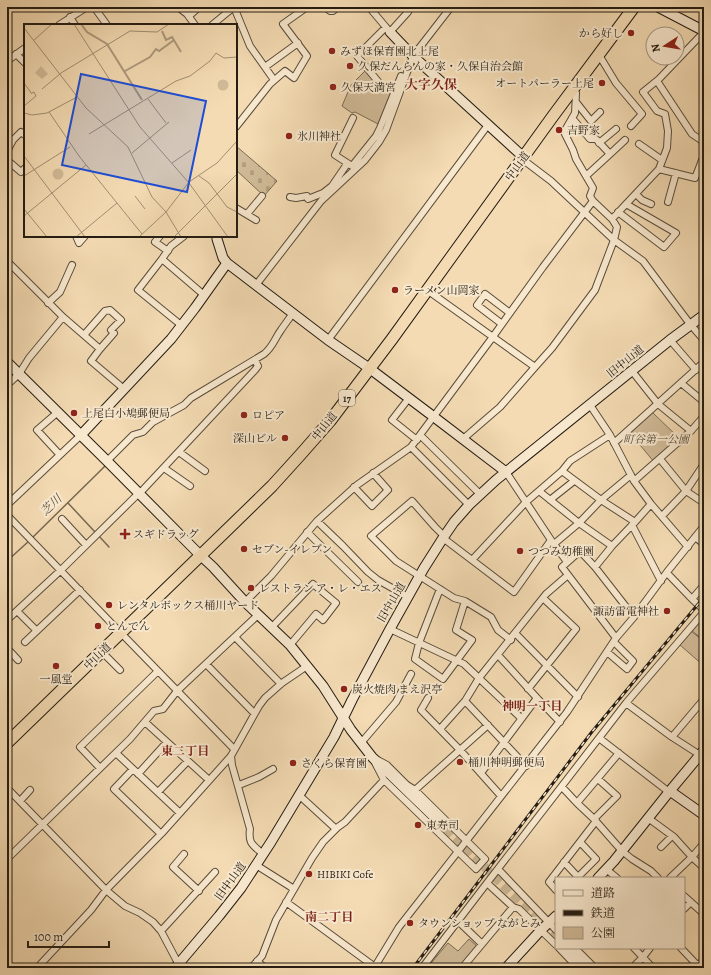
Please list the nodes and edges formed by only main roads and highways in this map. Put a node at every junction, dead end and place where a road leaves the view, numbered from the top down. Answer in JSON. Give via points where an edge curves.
{"nodes":[{"id":1,"x":626,"y":7,"type":"edge"},
{"id":2,"x":634,"y":7,"type":"edge"},
{"id":3,"x":520,"y":156,"type":"junction"},
{"id":4,"x":367,"y":366,"type":"junction"},
{"id":5,"x":119,"y":631,"type":"junction"},
{"id":6,"x":7,"y":736,"type":"edge"},
{"id":7,"x":7,"y":743,"type":"edge"}],
"edges":[{"from":1,"to":3,"type":"highway","name":"中山道","number":"17"},
{"from":2,"to":3,"type":"highway","name":"中山道","number":"17"},
{"from":3,"to":4,"type":"highway","name":"中山道","number":"17","via":[[429,277]]},
{"from":3,"to":4,"type":"highway","name":"中山道","number":"17","via":[[427,290]]},
{"from":4,"to":5,"type":"highway","name":"中山道","number":"17","via":[[330,421],[272,486],[232,525],[198,553]]},
{"from":5,"to":6,"type":"highway","name":"中山道","number":"17"},
{"from":5,"to":7,"type":"highway","name":"中山道","number":"17","via":[[102,652]]}]}
